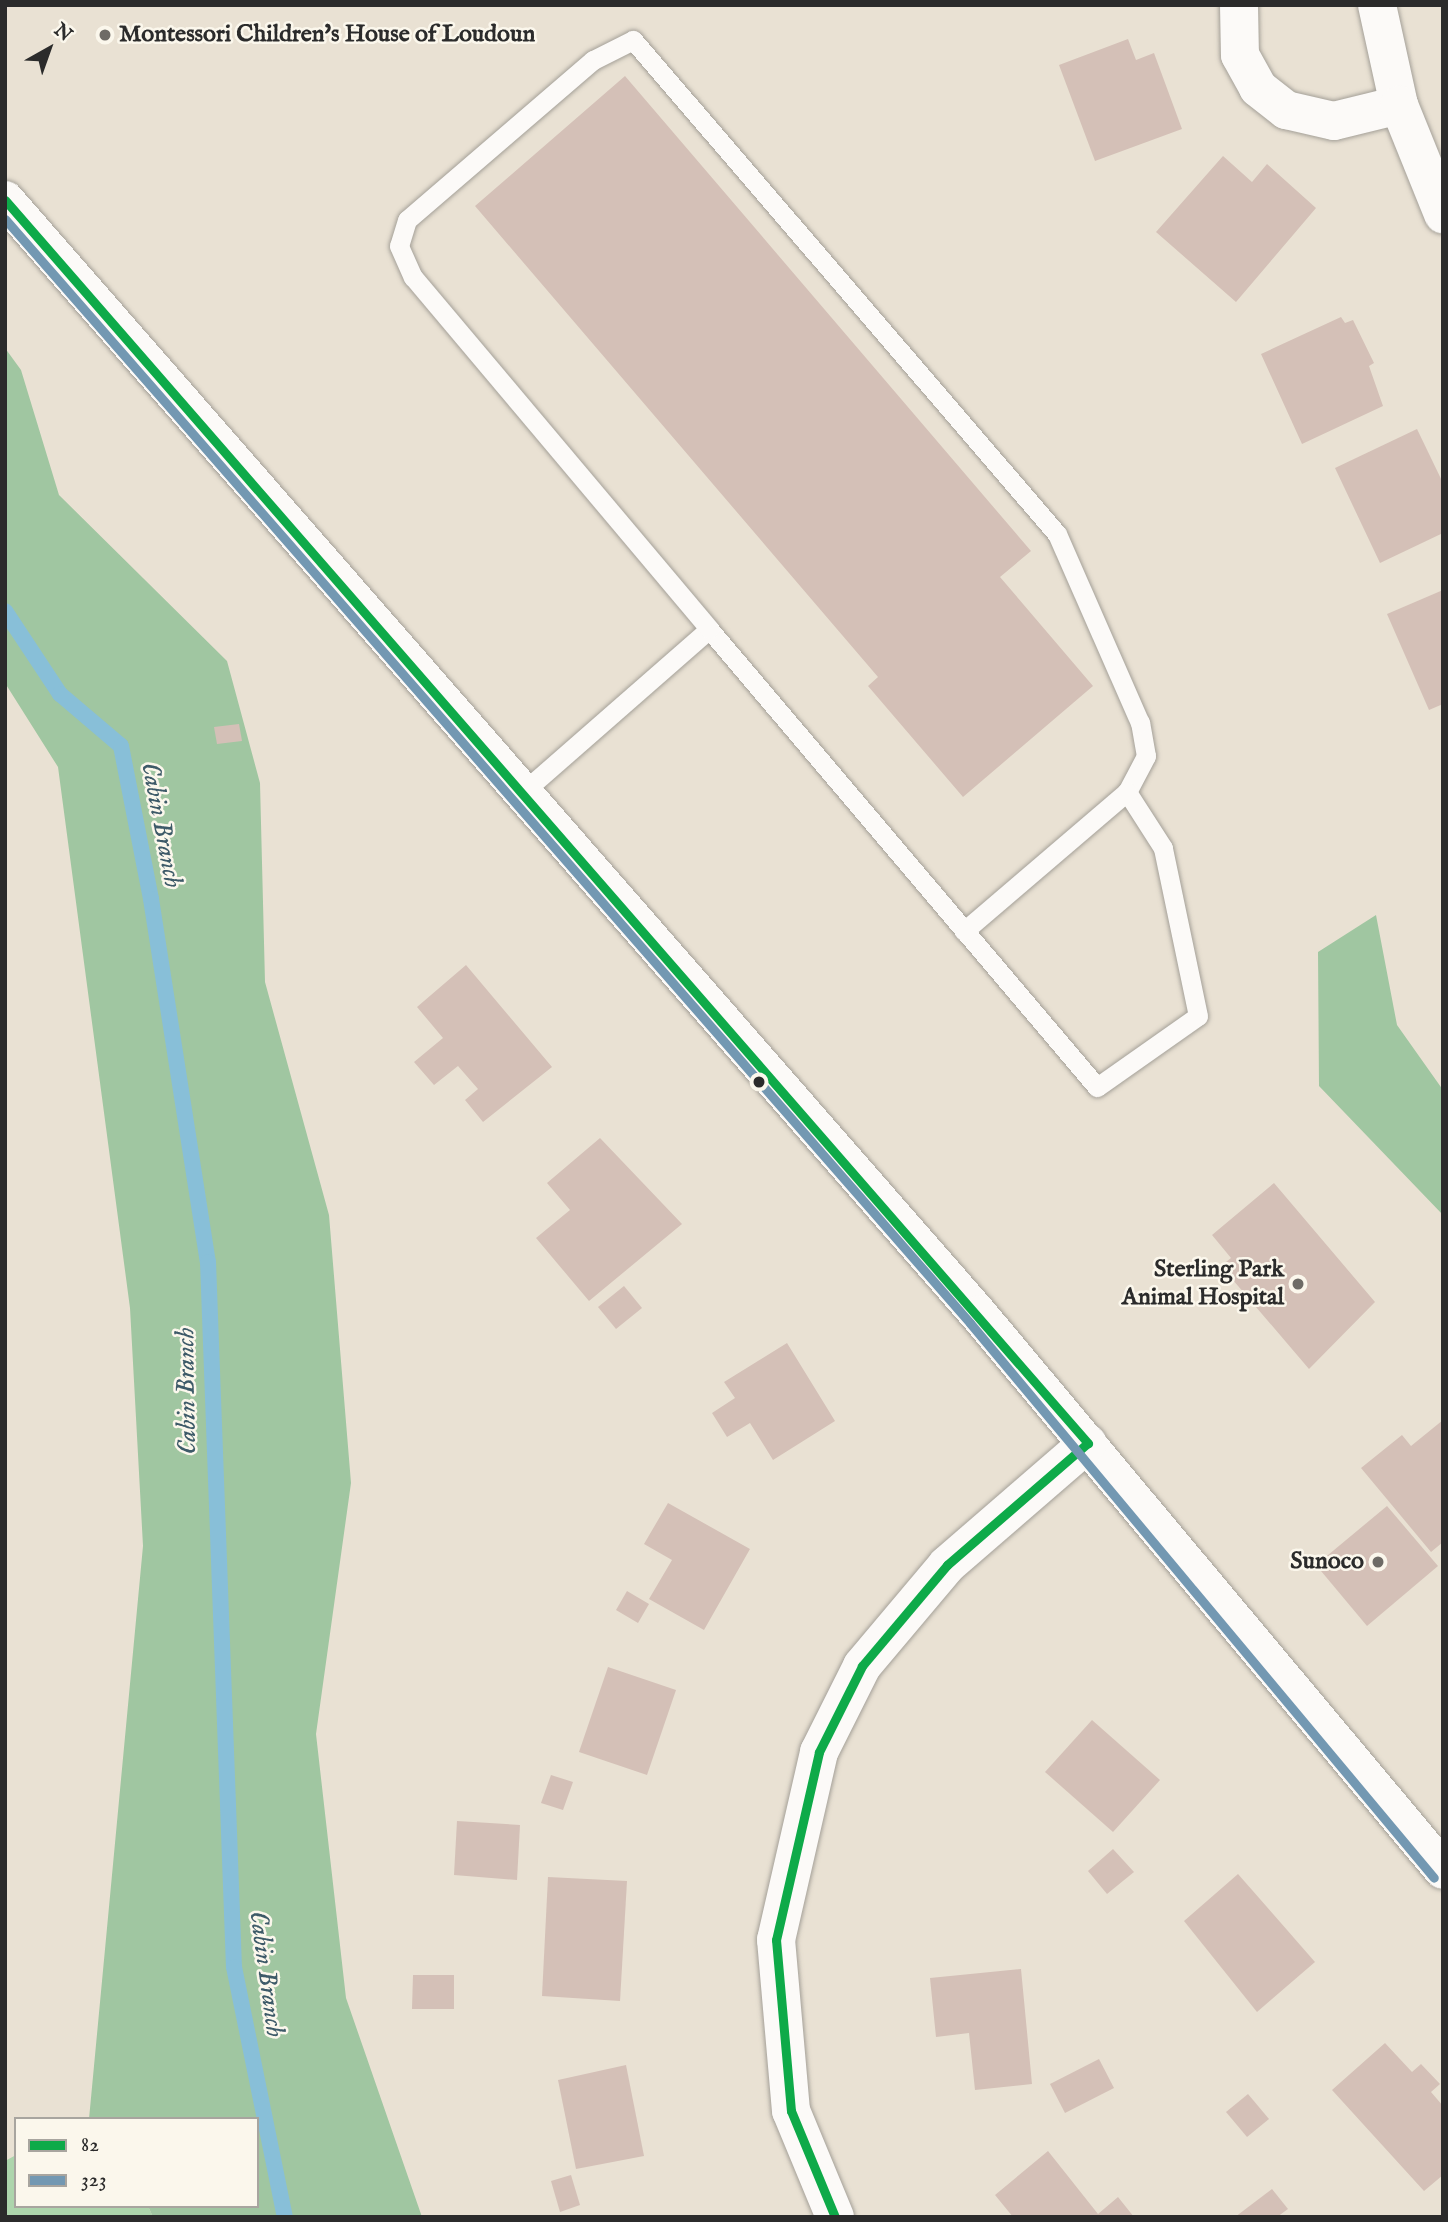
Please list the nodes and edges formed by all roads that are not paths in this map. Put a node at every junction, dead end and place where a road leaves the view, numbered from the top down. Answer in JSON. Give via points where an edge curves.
{"nodes":[{"id":1,"x":1239,"y":5,"type":"edge"},
{"id":2,"x":1377,"y":5,"type":"edge"},
{"id":3,"x":1399,"y":105,"type":"junction"},
{"id":4,"x":1438,"y":191,"type":"edge"},
{"id":5,"x":5,"y":200,"type":"edge"},
{"id":6,"x":709,"y":629,"type":"junction"},
{"id":7,"x":523,"y":792,"type":"junction"},
{"id":8,"x":1127,"y":792,"type":"junction"},
{"id":9,"x":964,"y":931,"type":"junction"},
{"id":10,"x":1088,"y":1443,"type":"junction"},
{"id":11,"x":1443,"y":1870,"type":"edge"},
{"id":12,"x":835,"y":2217,"type":"edge"}],
"edges":[{"from":1,"to":3,"type":"main road","via":[[1240,55],[1258,88],[1286,110],[1334,121]]},
{"from":2,"to":3,"type":"main road"},
{"from":3,"to":4,"type":"main road"},
{"from":5,"to":7,"type":"main road"},
{"from":6,"to":7,"type":"lane"},
{"from":6,"to":8,"type":"lane","via":[[413,277],[399,246],[407,220],[593,60],[633,40],[1057,534],[1140,723],[1146,756]]},
{"from":6,"to":9,"type":"lane"},
{"from":7,"to":10,"type":"main road"},
{"from":8,"to":9,"type":"lane"},
{"from":8,"to":9,"type":"lane","via":[[1163,848],[1198,1016],[1097,1087]]},
{"from":10,"to":11,"type":"main road"},
{"from":10,"to":12,"type":"main road","via":[[947,1565],[862,1666],[819,1752],[776,1940],[791,2111]]}]}
